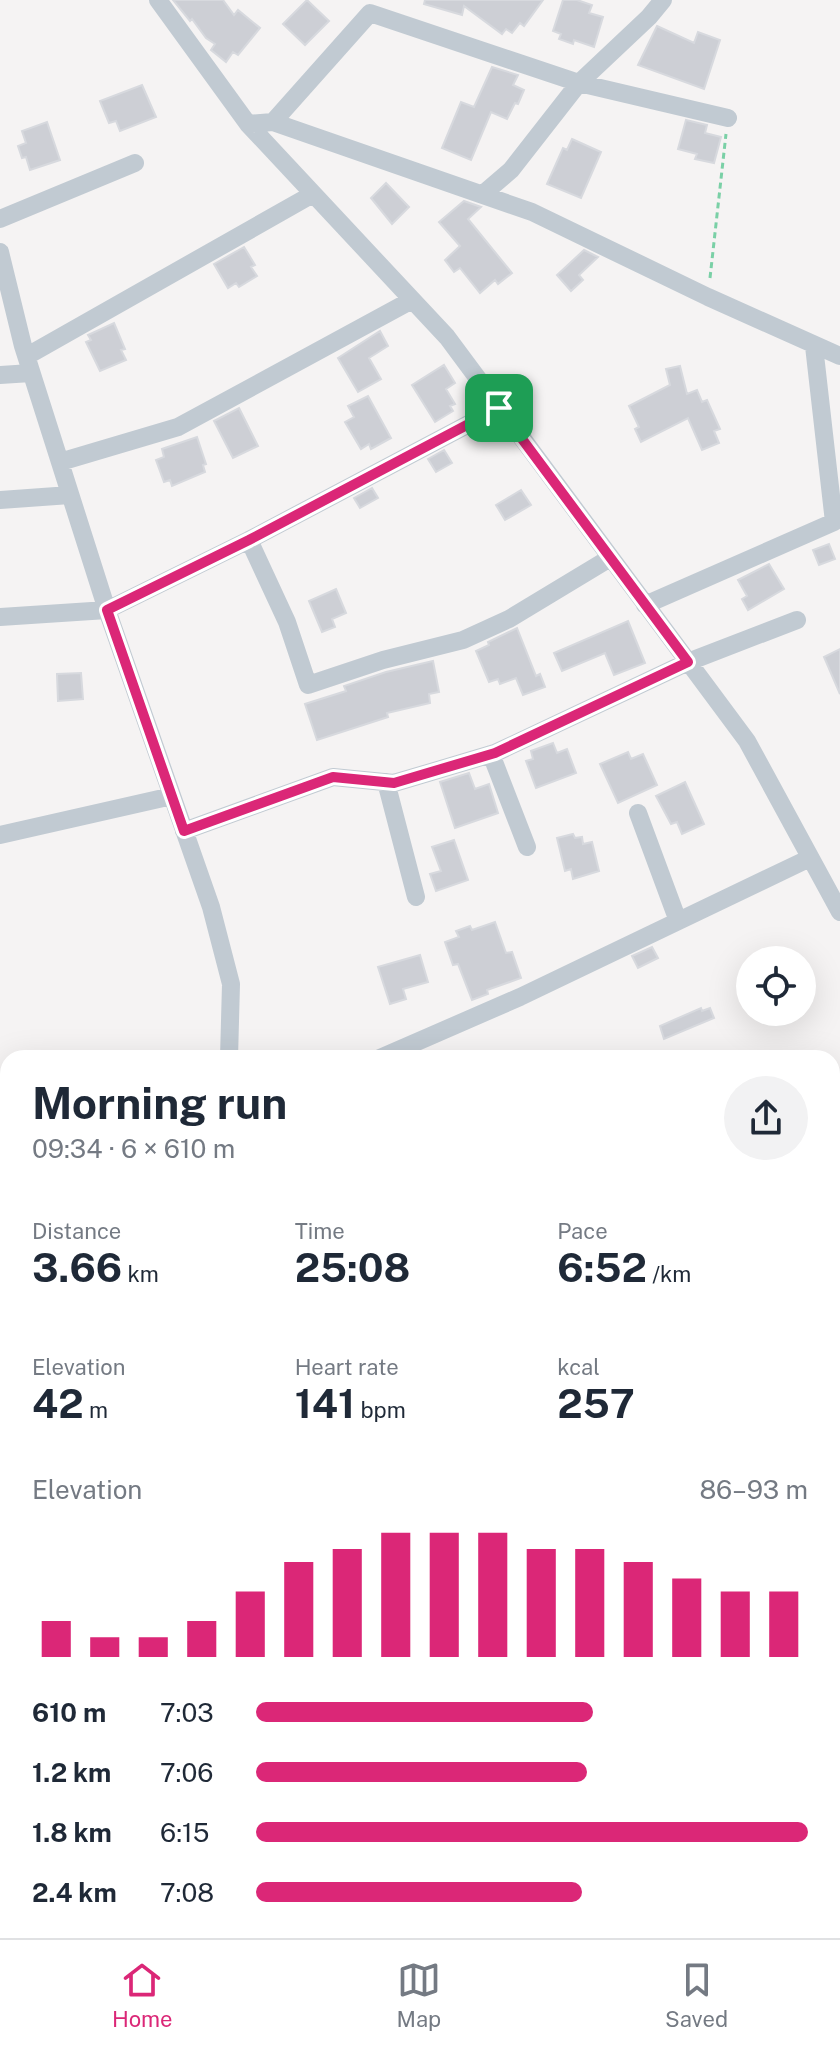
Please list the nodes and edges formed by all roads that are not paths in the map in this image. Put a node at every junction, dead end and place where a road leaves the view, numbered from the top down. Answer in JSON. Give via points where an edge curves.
{"nodes":[{"id":1,"x":158,"y":0,"type":"edge"},
{"id":2,"x":663,"y":0,"type":"edge"},
{"id":3,"x":579,"y":83,"type":"junction"},
{"id":4,"x":728,"y":118,"type":"road end"},
{"id":5,"x":273,"y":122,"type":"junction"},
{"id":6,"x":248,"y":124,"type":"junction"},
{"id":7,"x":135,"y":163,"type":"dead end"},
{"id":8,"x":313,"y":194,"type":"junction"},
{"id":9,"x":483,"y":194,"type":"junction"},
{"id":10,"x":0,"y":219,"type":"edge"},
{"id":11,"x":0,"y":252,"type":"edge"},
{"id":12,"x":412,"y":300,"type":"junction"},
{"id":13,"x":814,"y":346,"type":"junction"},
{"id":14,"x":840,"y":356,"type":"edge"},
{"id":15,"x":29,"y":364,"type":"junction"},
{"id":16,"x":0,"y":375,"type":"edge"},
{"id":17,"x":499,"y":408,"type":"junction"},
{"id":18,"x":60,"y":462,"type":"junction"},
{"id":19,"x":70,"y":495,"type":"junction"},
{"id":20,"x":0,"y":500,"type":"edge"},
{"id":21,"x":249,"y":540,"type":"junction"},
{"id":22,"x":610,"y":558,"type":"junction"},
{"id":23,"x":645,"y":605,"type":"junction"},
{"id":24,"x":107,"y":610,"type":"junction"},
{"id":25,"x":0,"y":617,"type":"edge"},
{"id":26,"x":797,"y":620,"type":"dead end"},
{"id":27,"x":688,"y":662,"type":"junction"},
{"id":28,"x":491,"y":754,"type":"junction"},
{"id":29,"x":386,"y":782,"type":"junction"},
{"id":30,"x":172,"y":796,"type":"junction"},
{"id":31,"x":638,"y":813,"type":"dead end"},
{"id":32,"x":184,"y":831,"type":"junction"},
{"id":33,"x":0,"y":835,"type":"edge"},
{"id":34,"x":527,"y":847,"type":"dead end"},
{"id":35,"x":810,"y":858,"type":"junction"},
{"id":36,"x":416,"y":897,"type":"dead end"},
{"id":37,"x":840,"y":912,"type":"edge"},
{"id":38,"x":678,"y":921,"type":"junction"},
{"id":39,"x":229,"y":1050,"type":"edge"},
{"id":40,"x":398,"y":1050,"type":"edge"}],
"edges":[{"from":1,"to":6,"type":"street"},
{"from":2,"to":3,"type":"street"},
{"from":3,"to":4,"type":"street"},
{"from":3,"to":5,"type":"street","via":[[370,13]]},
{"from":3,"to":9,"type":"street","via":[[511,170]]},
{"from":5,"to":6,"type":"street"},
{"from":5,"to":9,"type":"street"},
{"from":6,"to":8,"type":"street"},
{"from":7,"to":10,"type":"street"},
{"from":8,"to":12,"type":"street"},
{"from":8,"to":15,"type":"street"},
{"from":9,"to":13,"type":"street","via":[[532,212]]},
{"from":11,"to":15,"type":"street"},
{"from":12,"to":17,"type":"street","via":[[447,337]]},
{"from":12,"to":18,"type":"street","via":[[178,427]]},
{"from":13,"to":14,"type":"street"},
{"from":13,"to":23,"type":"street","via":[[834,522]]},
{"from":15,"to":16,"type":"street"},
{"from":15,"to":18,"type":"street"},
{"from":17,"to":21,"type":"street"},
{"from":17,"to":22,"type":"street"},
{"from":18,"to":19,"type":"street"},
{"from":19,"to":20,"type":"street"},
{"from":19,"to":24,"type":"street"},
{"from":21,"to":22,"type":"street","via":[[287,622],[308,685],[463,640],[509,619]]},
{"from":21,"to":24,"type":"street"},
{"from":22,"to":23,"type":"street"},
{"from":23,"to":27,"type":"street"},
{"from":24,"to":25,"type":"street"},
{"from":24,"to":30,"type":"street"},
{"from":26,"to":27,"type":"street"},
{"from":27,"to":28,"type":"street"},
{"from":27,"to":35,"type":"street","via":[[747,741]]},
{"from":28,"to":29,"type":"street"},
{"from":28,"to":34,"type":"street"},
{"from":29,"to":32,"type":"street","via":[[333,777]]},
{"from":29,"to":36,"type":"street"},
{"from":30,"to":32,"type":"street"},
{"from":30,"to":33,"type":"street"},
{"from":31,"to":38,"type":"street"},
{"from":32,"to":39,"type":"street","via":[[231,984]]},
{"from":35,"to":37,"type":"street"},
{"from":35,"to":38,"type":"street"},
{"from":38,"to":40,"type":"street"}]}
